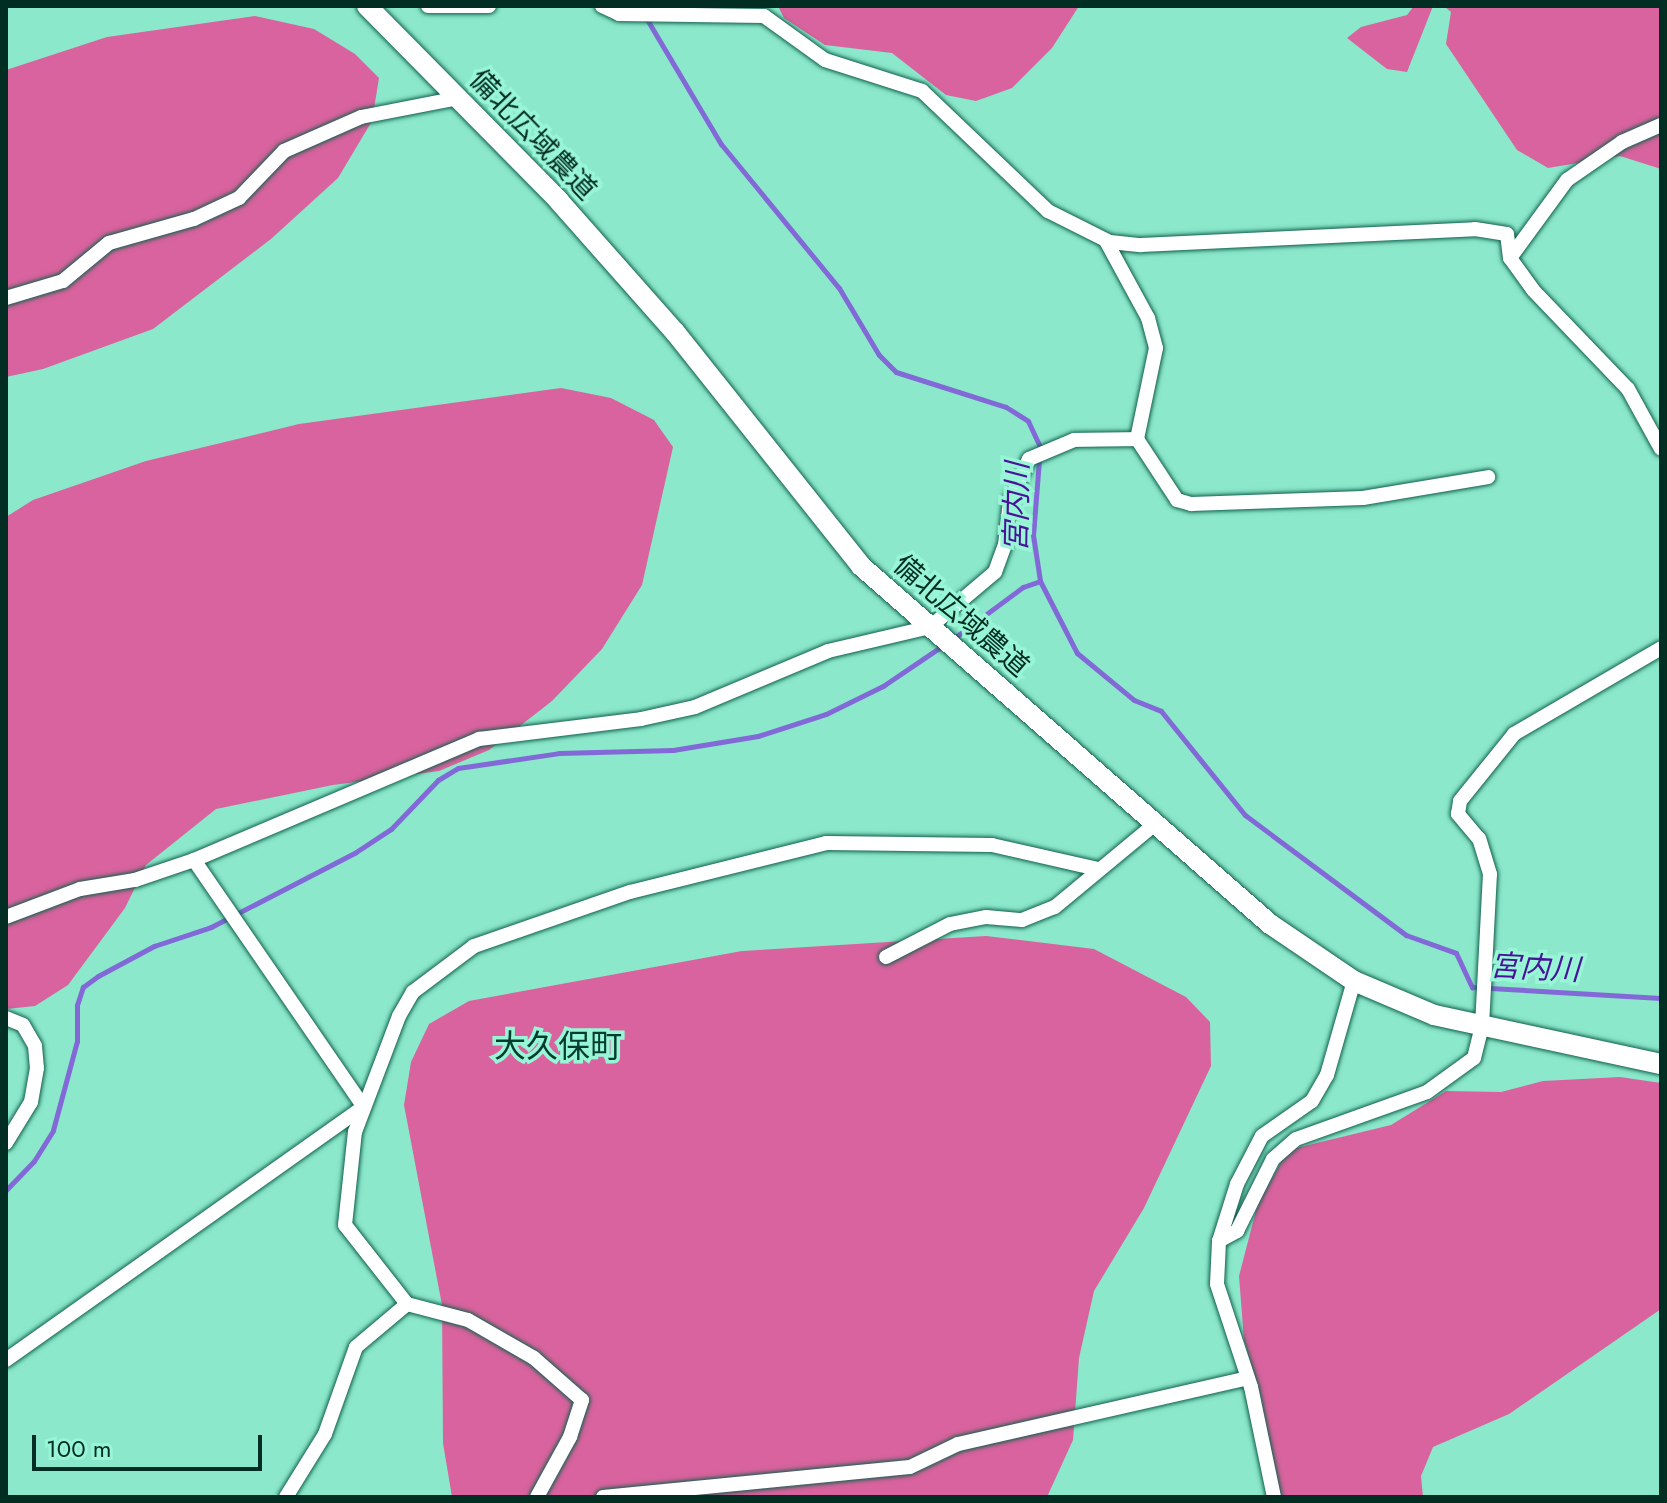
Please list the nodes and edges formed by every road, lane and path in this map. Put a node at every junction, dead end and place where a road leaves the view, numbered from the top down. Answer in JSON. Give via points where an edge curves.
{"nodes":[{"id":1,"x":367,"y":6,"type":"edge"},
{"id":2,"x":428,"y":6,"type":"edge"},
{"id":3,"x":489,"y":6,"type":"edge"},
{"id":4,"x":602,"y":6,"type":"edge"},
{"id":5,"x":459,"y":98,"type":"junction"},
{"id":6,"x":1661,"y":125,"type":"edge"},
{"id":7,"x":1106,"y":241,"type":"junction"},
{"id":8,"x":1510,"y":258,"type":"junction"},
{"id":9,"x":6,"y":298,"type":"edge"},
{"id":10,"x":1137,"y":439,"type":"junction"},
{"id":11,"x":1661,"y":449,"type":"edge"},
{"id":12,"x":1488,"y":477,"type":"dead end"},
{"id":13,"x":930,"y":627,"type":"junction"},
{"id":14,"x":1661,"y":648,"type":"edge"},
{"id":15,"x":1156,"y":823,"type":"junction"},
{"id":16,"x":194,"y":860,"type":"junction"},
{"id":17,"x":1098,"y":869,"type":"junction"},
{"id":18,"x":6,"y":917,"type":"edge"},
{"id":19,"x":886,"y":957,"type":"dead end"},
{"id":20,"x":1354,"y":981,"type":"junction"},
{"id":21,"x":6,"y":1018,"type":"edge"},
{"id":22,"x":1482,"y":1026,"type":"junction"},
{"id":23,"x":1661,"y":1064,"type":"edge"},
{"id":24,"x":363,"y":1106,"type":"junction"},
{"id":25,"x":6,"y":1143,"type":"edge"},
{"id":26,"x":1219,"y":1241,"type":"junction"},
{"id":27,"x":407,"y":1304,"type":"junction"},
{"id":28,"x":6,"y":1360,"type":"edge"},
{"id":29,"x":1248,"y":1378,"type":"junction"},
{"id":30,"x":286,"y":1497,"type":"edge"},
{"id":31,"x":537,"y":1497,"type":"edge"},
{"id":32,"x":603,"y":1497,"type":"edge"},
{"id":33,"x":1274,"y":1497,"type":"edge"}],
"edges":[{"from":1,"to":5,"type":"street","name":"備北広域農道"},
{"from":2,"to":3,"type":"street"},
{"from":4,"to":7,"type":"street","via":[[632,15],[764,16],[825,60],[922,91],[1048,211]]},
{"from":5,"to":9,"type":"street","via":[[361,117],[322,134],[284,151],[239,198],[194,219],[109,243],[63,281]]},
{"from":5,"to":13,"type":"street","name":"備北広域農道","via":[[675,332],[861,566]]},
{"from":6,"to":8,"type":"street","via":[[1622,142],[1567,180]]},
{"from":7,"to":8,"type":"street","via":[[1141,245],[1475,229],[1507,234]]},
{"from":7,"to":10,"type":"street","via":[[1148,318],[1156,348]]},
{"from":8,"to":11,"type":"street","via":[[1533,290],[1628,389]]},
{"from":10,"to":12,"type":"street","via":[[1165,487],[1191,504],[1363,498]]},
{"from":10,"to":13,"type":"street","via":[[1074,440],[1029,459],[1010,501],[1005,545],[995,572]]},
{"from":13,"to":15,"type":"street","name":"備北広域農道"},
{"from":13,"to":16,"type":"street","via":[[828,651],[695,707],[479,739]]},
{"from":14,"to":22,"type":"street","via":[[1514,734],[1460,801],[1458,814],[1479,839],[1490,874]]},
{"from":15,"to":17,"type":"street"},
{"from":15,"to":20,"type":"street","name":"備北広域農道","via":[[1270,924]]},
{"from":16,"to":18,"type":"street","via":[[135,880],[80,889]]},
{"from":16,"to":24,"type":"street"},
{"from":17,"to":19,"type":"street","via":[[1055,907],[1022,920],[986,917],[950,924]]},
{"from":17,"to":24,"type":"street","via":[[992,845],[826,843],[630,892],[474,946],[436,971],[413,992],[399,1016]]},
{"from":20,"to":22,"type":"street","name":"備北広域農道","via":[[1434,1015]]},
{"from":20,"to":26,"type":"street","via":[[1327,1075],[1312,1101],[1262,1136],[1237,1184]]},
{"from":21,"to":25,"type":"street","via":[[23,1025],[35,1046],[37,1068],[31,1102]]},
{"from":22,"to":23,"type":"street","name":"備北広域農道"},
{"from":22,"to":26,"type":"street","via":[[1474,1058],[1427,1092],[1296,1139],[1273,1159],[1237,1231]]},
{"from":24,"to":27,"type":"street","via":[[345,1225]]},
{"from":24,"to":28,"type":"street"},
{"from":26,"to":29,"type":"street","via":[[1217,1284]]},
{"from":27,"to":30,"type":"street","via":[[356,1347],[325,1434]]},
{"from":27,"to":31,"type":"street","via":[[468,1320],[534,1358],[582,1400],[570,1437]]},
{"from":29,"to":32,"type":"street","via":[[958,1444],[910,1467]]},
{"from":29,"to":33,"type":"street"}]}
